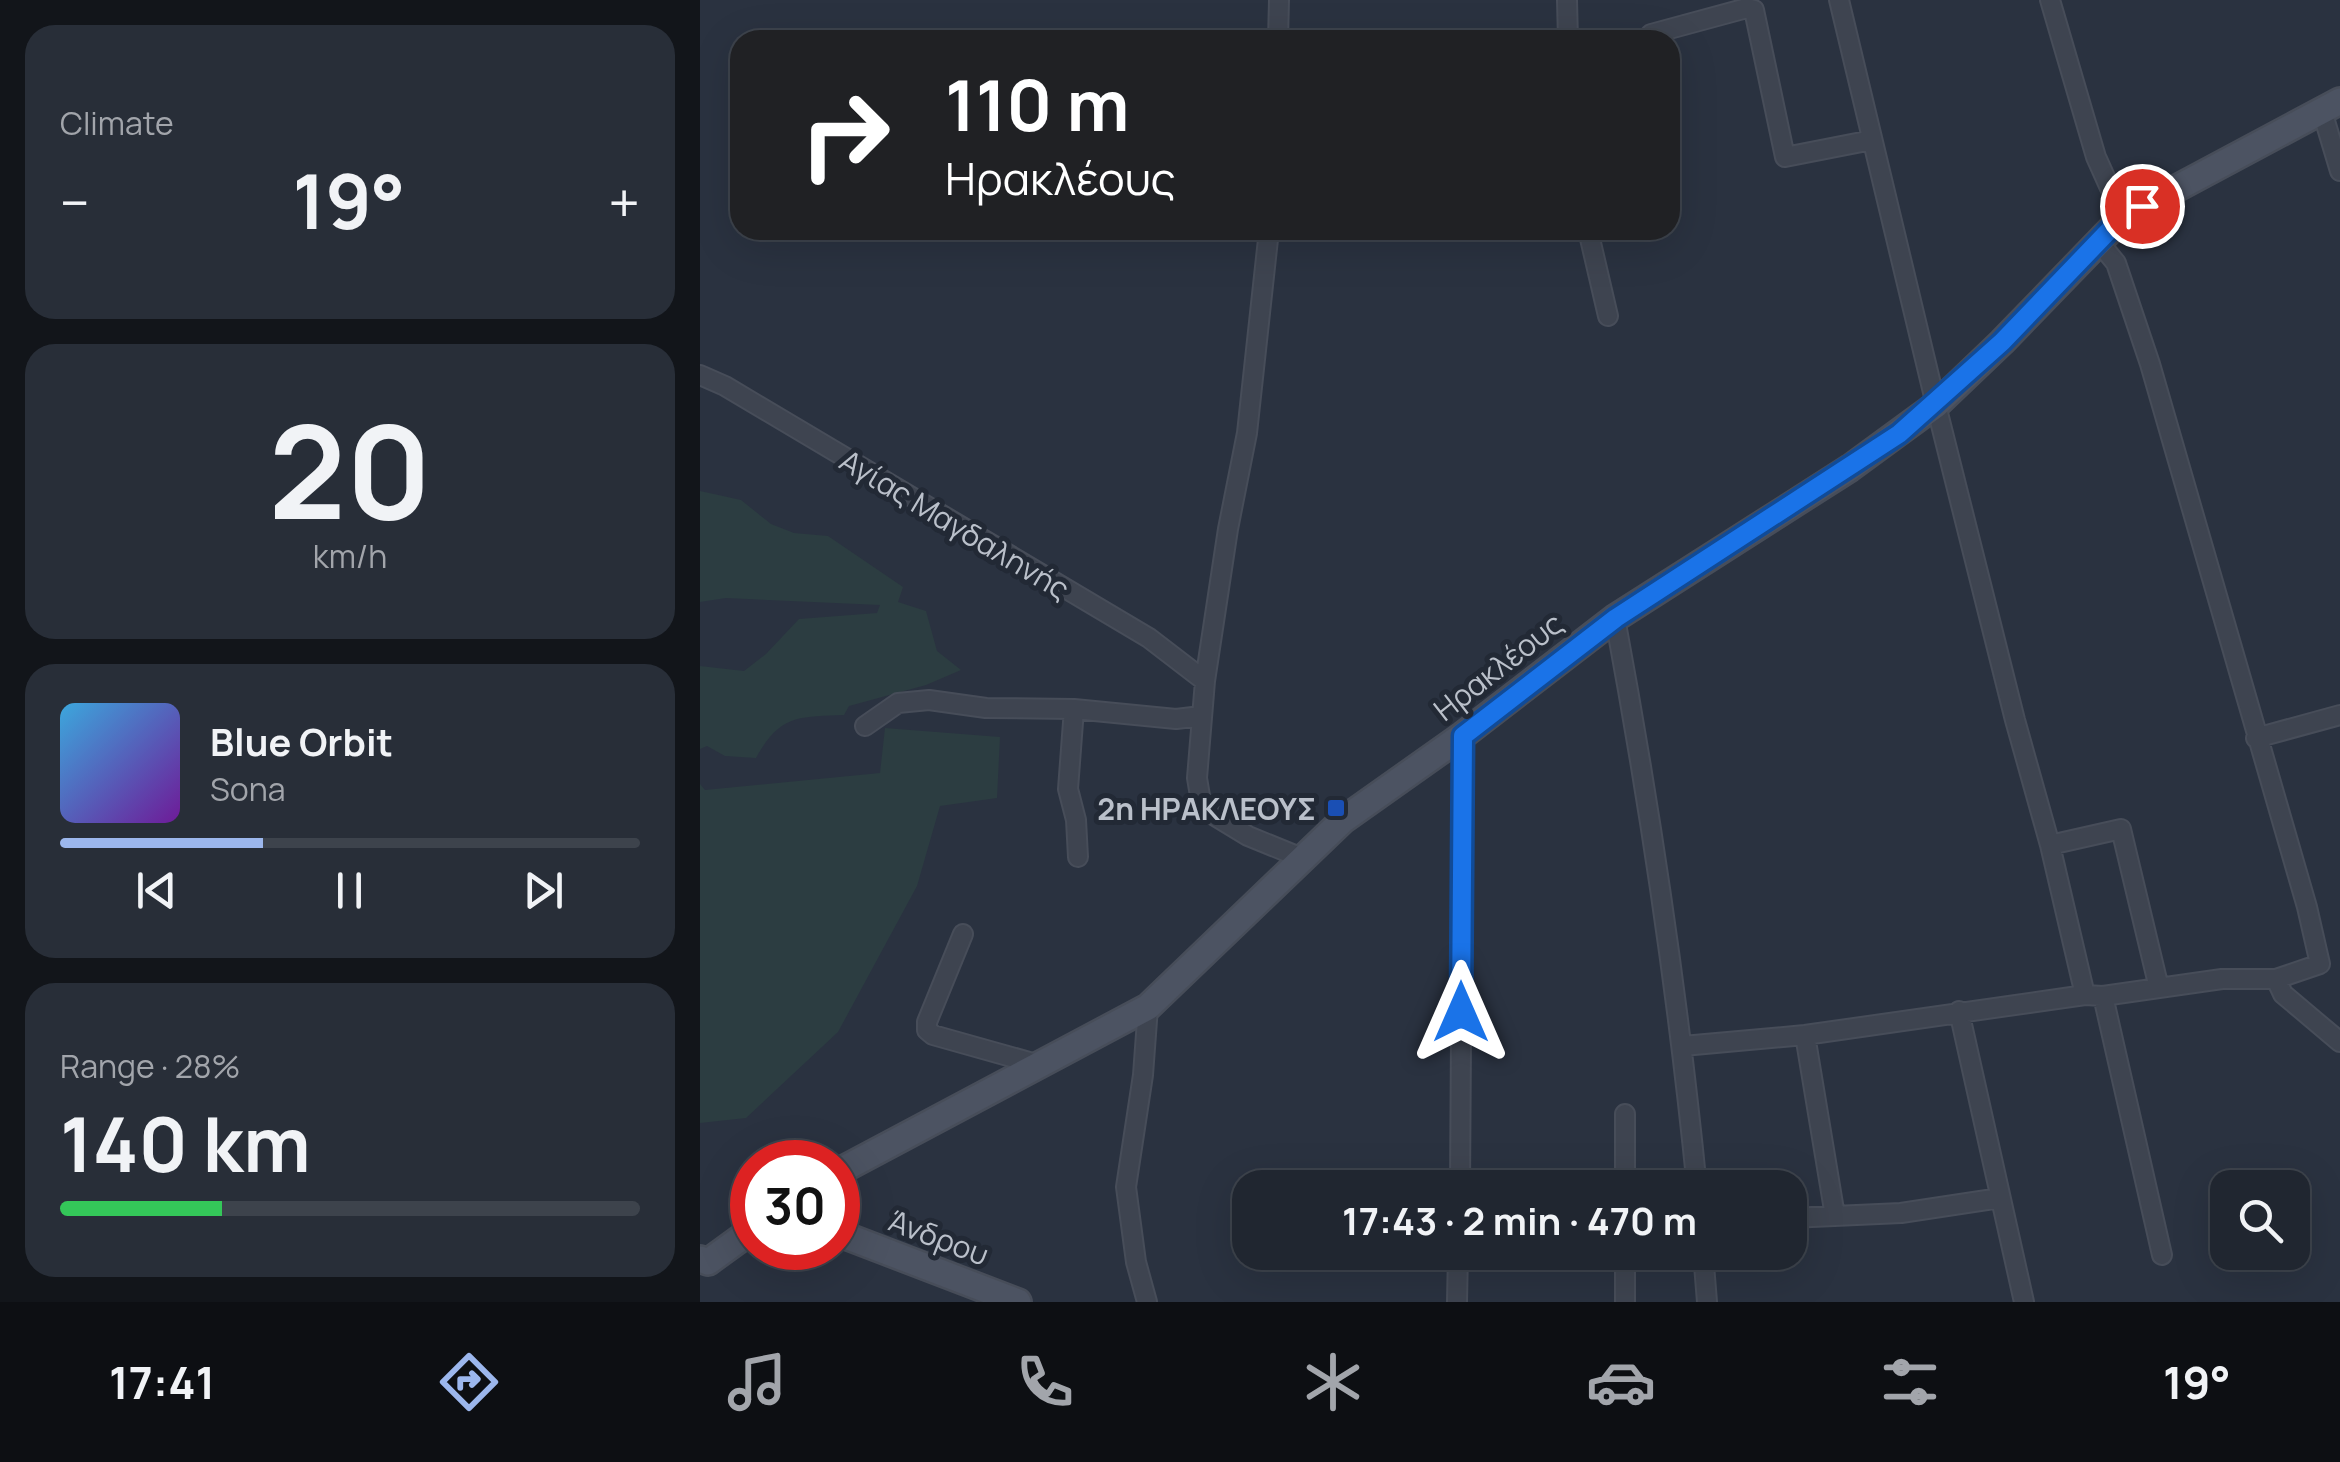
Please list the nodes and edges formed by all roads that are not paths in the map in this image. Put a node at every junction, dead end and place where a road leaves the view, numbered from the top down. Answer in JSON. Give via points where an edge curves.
{"nodes":[{"id":1,"x":1279,"y":0,"type":"edge"},
{"id":2,"x":1567,"y":0,"type":"edge"},
{"id":3,"x":1839,"y":0,"type":"edge"},
{"id":4,"x":2050,"y":0,"type":"edge"},
{"id":5,"x":1278,"y":30,"type":"edge"},
{"id":6,"x":1568,"y":30,"type":"edge"},
{"id":7,"x":1667,"y":30,"type":"edge"},
{"id":8,"x":2331,"y":106,"type":"edge"},
{"id":9,"x":1872,"y":140,"type":"junction"},
{"id":10,"x":2340,"y":170,"type":"edge"},
{"id":11,"x":2122,"y":217,"type":"junction"},
{"id":12,"x":1268,"y":240,"type":"edge"},
{"id":13,"x":1590,"y":240,"type":"edge"},
{"id":14,"x":2098,"y":241,"type":"junction"},
{"id":15,"x":1608,"y":316,"type":"dead end"},
{"id":16,"x":700,"y":374,"type":"edge"},
{"id":17,"x":1936,"y":404,"type":"junction"},
{"id":18,"x":1616,"y":618,"type":"junction"},
{"id":19,"x":1204,"y":681,"type":"junction"},
{"id":20,"x":1074,"y":710,"type":"junction"},
{"id":21,"x":2340,"y":715,"type":"edge"},
{"id":22,"x":1201,"y":716,"type":"junction"},
{"id":23,"x":865,"y":726,"type":"dead end"},
{"id":24,"x":1463,"y":736,"type":"junction"},
{"id":25,"x":2256,"y":738,"type":"junction"},
{"id":26,"x":2050,"y":844,"type":"junction"},
{"id":27,"x":1078,"y":858,"type":"dead end"},
{"id":28,"x":1302,"y":858,"type":"junction"},
{"id":29,"x":963,"y":934,"type":"dead end"},
{"id":30,"x":2320,"y":964,"type":"junction"},
{"id":31,"x":2340,"y":964,"type":"edge"},
{"id":32,"x":2276,"y":979,"type":"junction"},
{"id":33,"x":2158,"y":988,"type":"junction"},
{"id":34,"x":2094,"y":995,"type":"junction"},
{"id":35,"x":1148,"y":1007,"type":"junction"},
{"id":36,"x":1960,"y":1011,"type":"junction"},
{"id":37,"x":1805,"y":1035,"type":"junction"},
{"id":38,"x":2340,"y":1042,"type":"edge"},
{"id":39,"x":1682,"y":1046,"type":"junction"},
{"id":40,"x":1040,"y":1065,"type":"junction"},
{"id":41,"x":1625,"y":1114,"type":"dead end"},
{"id":42,"x":860,"y":1160,"type":"edge"},
{"id":43,"x":1460,"y":1170,"type":"edge"},
{"id":44,"x":1625,"y":1170,"type":"edge"},
{"id":45,"x":1695,"y":1170,"type":"edge"},
{"id":46,"x":2000,"y":1198,"type":"junction"},
{"id":47,"x":1834,"y":1216,"type":"junction"},
{"id":48,"x":1807,"y":1217,"type":"edge"},
{"id":49,"x":860,"y":1241,"type":"edge"},
{"id":50,"x":730,"y":1245,"type":"edge"},
{"id":51,"x":2162,"y":1254,"type":"dead end"},
{"id":52,"x":702,"y":1264,"type":"edge"},
{"id":53,"x":1458,"y":1270,"type":"edge"},
{"id":54,"x":1625,"y":1270,"type":"edge"},
{"id":55,"x":1704,"y":1270,"type":"edge"},
{"id":56,"x":1018,"y":1302,"type":"edge"},
{"id":57,"x":1147,"y":1302,"type":"edge"},
{"id":58,"x":1457,"y":1302,"type":"edge"},
{"id":59,"x":1625,"y":1302,"type":"edge"},
{"id":60,"x":1707,"y":1302,"type":"edge"},
{"id":61,"x":2024,"y":1302,"type":"edge"}],
"edges":[{"from":1,"to":5,"type":"street"},
{"from":2,"to":6,"type":"street"},
{"from":3,"to":9,"type":"street"},
{"from":4,"to":11,"type":"street","via":[[2096,157]]},
{"from":7,"to":9,"type":"street","via":[[1754,10],[1785,156]]},
{"from":8,"to":10,"type":"street"},
{"from":8,"to":11,"type":"street","name":"Ηρακλέους"},
{"from":9,"to":17,"type":"street"},
{"from":11,"to":14,"type":"street","name":"Ηρακλέους"},
{"from":12,"to":19,"type":"street","via":[[1247,434]]},
{"from":13,"to":15,"type":"street"},
{"from":14,"to":17,"type":"street","name":"Ηρακλέους"},
{"from":14,"to":25,"type":"street","via":[[2116,263],[2150,364]]},
{"from":16,"to":19,"type":"street","name":"Αγίας Μαγδαληνής","via":[[1149,638]]},
{"from":17,"to":18,"type":"street","name":"Ηρακλέους","via":[[1850,468]]},
{"from":17,"to":26,"type":"street"},
{"from":18,"to":24,"type":"street","name":"Ηρακλέους"},
{"from":18,"to":39,"type":"street"},
{"from":19,"to":22,"type":"street"},
{"from":20,"to":22,"type":"street"},
{"from":20,"to":23,"type":"street","via":[[929,700],[898,703]]},
{"from":20,"to":27,"type":"street","via":[[1068,789]]},
{"from":21,"to":25,"type":"street"},
{"from":22,"to":28,"type":"street","via":[[1202,808]]},
{"from":24,"to":28,"type":"street","name":"Ηρακλέους"},
{"from":24,"to":43,"type":"street"},
{"from":25,"to":30,"type":"street"},
{"from":26,"to":33,"type":"street","via":[[2121,828]]},
{"from":26,"to":34,"type":"street"},
{"from":28,"to":35,"type":"street","name":"Ηρακλέους"},
{"from":29,"to":40,"type":"street","via":[[927,1030]]},
{"from":30,"to":31,"type":"street"},
{"from":30,"to":32,"type":"street"},
{"from":32,"to":33,"type":"street"},
{"from":32,"to":38,"type":"street","via":[[2283,994]]},
{"from":33,"to":34,"type":"street"},
{"from":34,"to":36,"type":"street"},
{"from":34,"to":51,"type":"street"},
{"from":35,"to":40,"type":"street","name":"Ηρακλέους"},
{"from":35,"to":57,"type":"street","via":[[1126,1187]]},
{"from":36,"to":37,"type":"street"},
{"from":36,"to":46,"type":"street"},
{"from":37,"to":39,"type":"street"},
{"from":37,"to":47,"type":"street"},
{"from":39,"to":45,"type":"street"},
{"from":40,"to":42,"type":"street","name":"Ηρακλέους"},
{"from":41,"to":44,"type":"street"},
{"from":46,"to":47,"type":"street"},
{"from":46,"to":61,"type":"street"},
{"from":47,"to":48,"type":"street"},
{"from":49,"to":56,"type":"street","name":"Άνδρου"},
{"from":50,"to":52,"type":"street"},
{"from":53,"to":58,"type":"street"},
{"from":54,"to":59,"type":"street"},
{"from":55,"to":60,"type":"street"}]}
